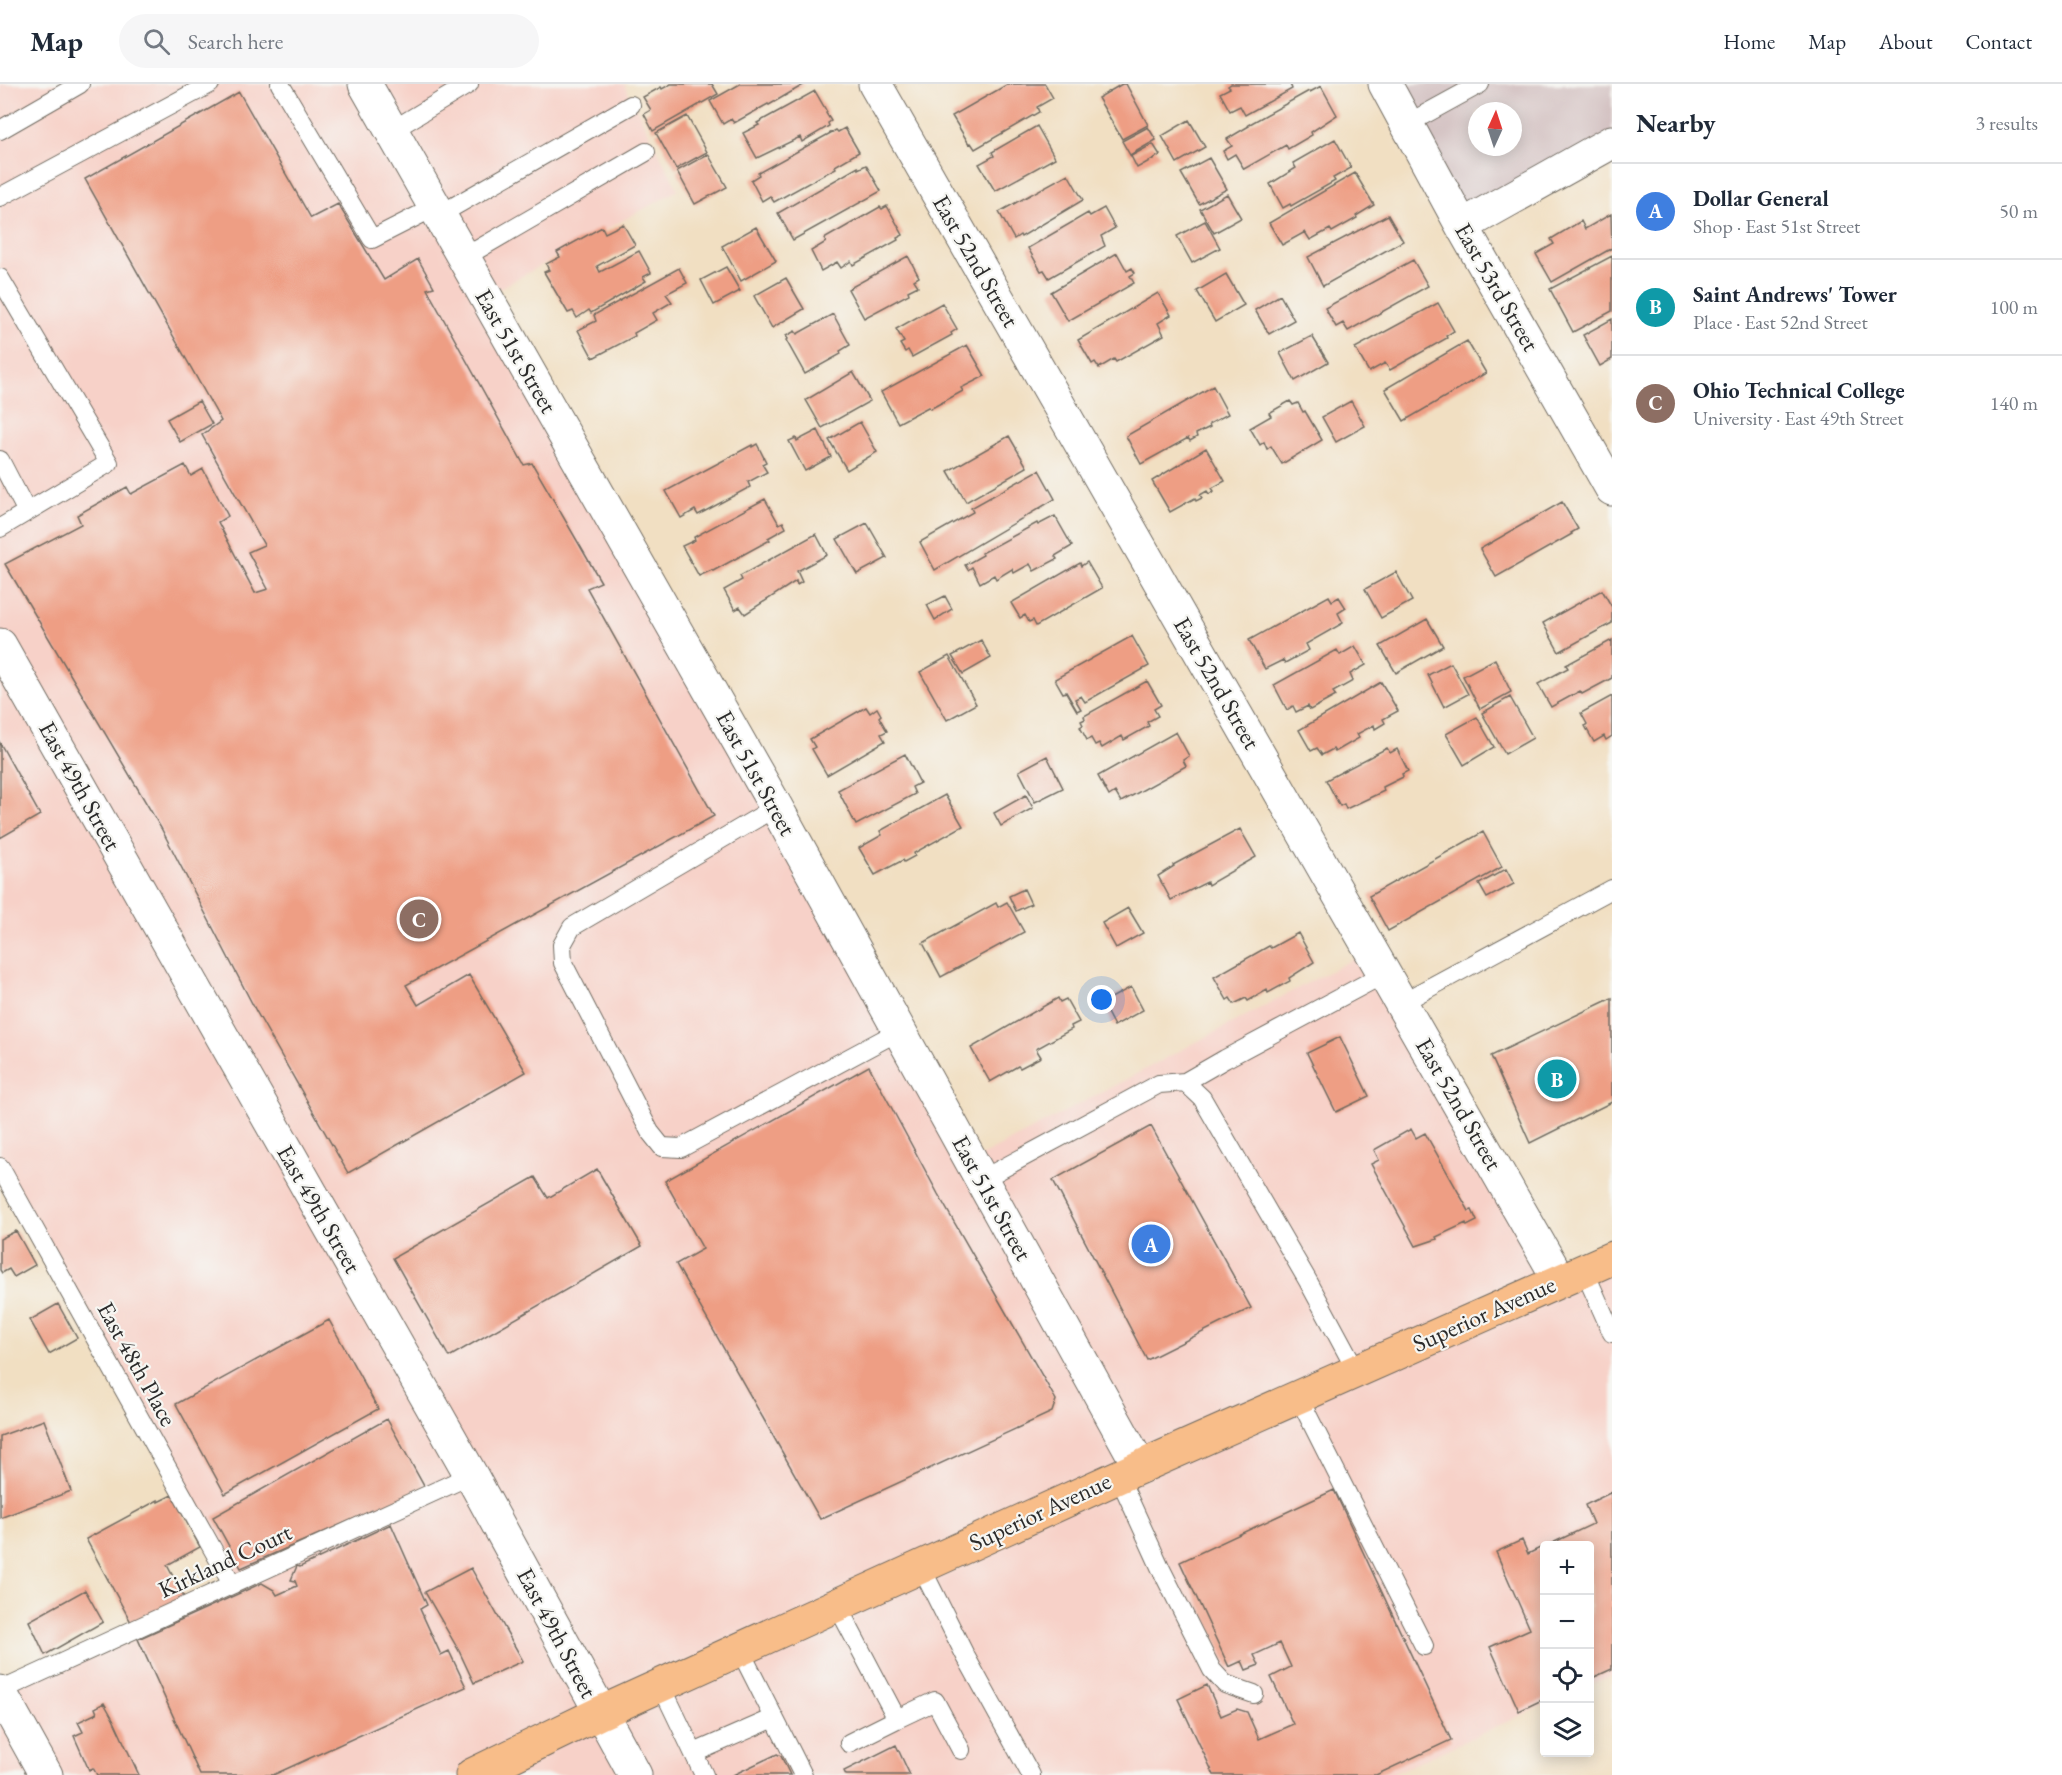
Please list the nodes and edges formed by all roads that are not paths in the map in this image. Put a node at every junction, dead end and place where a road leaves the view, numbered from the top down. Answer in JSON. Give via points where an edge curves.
{"nodes":[{"id":1,"x":80,"y":84,"type":"edge"},
{"id":2,"x":210,"y":84,"type":"edge"},
{"id":3,"x":280,"y":84,"type":"edge"},
{"id":4,"x":365,"y":84,"type":"edge"},
{"id":5,"x":470,"y":84,"type":"edge"},
{"id":6,"x":875,"y":84,"type":"edge"},
{"id":7,"x":1385,"y":84,"type":"edge"},
{"id":8,"x":1480,"y":84,"type":"edge"},
{"id":9,"x":631,"y":105,"type":"dead end"},
{"id":10,"x":1407,"y":124,"type":"junction"},
{"id":11,"x":0,"y":130,"type":"edge"},
{"id":12,"x":391,"y":131,"type":"junction"},
{"id":13,"x":1612,"y":142,"type":"edge"},
{"id":14,"x":646,"y":152,"type":"dead end"},
{"id":15,"x":0,"y":197,"type":"edge"},
{"id":16,"x":437,"y":211,"type":"junction"},
{"id":17,"x":1462,"y":226,"type":"junction"},
{"id":18,"x":464,"y":258,"type":"junction"},
{"id":19,"x":0,"y":278,"type":"edge"},
{"id":20,"x":0,"y":460,"type":"edge"},
{"id":21,"x":1612,"y":489,"type":"edge"},
{"id":22,"x":27,"y":512,"type":"junction"},
{"id":23,"x":0,"y":528,"type":"edge"},
{"id":24,"x":0,"y":645,"type":"edge"},
{"id":25,"x":776,"y":807,"type":"junction"},
{"id":26,"x":1612,"y":890,"type":"edge"},
{"id":27,"x":1384,"y":975,"type":"junction"},
{"id":28,"x":1401,"y":1003,"type":"junction"},
{"id":29,"x":899,"y":1031,"type":"junction"},
{"id":30,"x":1185,"y":1082,"type":"junction"},
{"id":31,"x":0,"y":1167,"type":"edge"},
{"id":32,"x":981,"y":1180,"type":"junction"},
{"id":33,"x":1585,"y":1270,"type":"edge"},
{"id":34,"x":1612,"y":1333,"type":"edge"},
{"id":35,"x":1356,"y":1370,"type":"junction"},
{"id":36,"x":1298,"y":1396,"type":"junction"},
{"id":37,"x":1129,"y":1472,"type":"junction"},
{"id":38,"x":471,"y":1475,"type":"junction"},
{"id":39,"x":921,"y":1567,"type":"junction"},
{"id":40,"x":232,"y":1584,"type":"junction"},
{"id":41,"x":837,"y":1605,"type":"junction"},
{"id":42,"x":1425,"y":1646,"type":"dead end"},
{"id":43,"x":740,"y":1650,"type":"junction"},
{"id":44,"x":661,"y":1685,"type":"junction"},
{"id":45,"x":0,"y":1692,"type":"edge"},
{"id":46,"x":1254,"y":1694,"type":"dead end"},
{"id":47,"x":600,"y":1713,"type":"junction"},
{"id":48,"x":774,"y":1718,"type":"junction"},
{"id":49,"x":897,"y":1719,"type":"junction"},
{"id":50,"x":849,"y":1743,"type":"dead end"},
{"id":51,"x":961,"y":1750,"type":"dead end"},
{"id":52,"x":694,"y":1753,"type":"junction"},
{"id":53,"x":45,"y":1775,"type":"edge"},
{"id":54,"x":472,"y":1775,"type":"edge"},
{"id":55,"x":635,"y":1775,"type":"edge"},
{"id":56,"x":704,"y":1775,"type":"edge"},
{"id":57,"x":803,"y":1775,"type":"edge"},
{"id":58,"x":1031,"y":1775,"type":"edge"}],
"edges":[{"from":1,"to":11,"type":"lane"},
{"from":2,"to":15,"type":"lane"},
{"from":3,"to":16,"type":"lane","via":[[372,239]]},
{"from":4,"to":12,"type":"street","name":"East 51st Street"},
{"from":5,"to":12,"type":"lane"},
{"from":6,"to":27,"type":"street","name":"East 52nd Street"},
{"from":7,"to":10,"type":"street","name":"East 53rd Street"},
{"from":8,"to":10,"type":"lane"},
{"from":9,"to":16,"type":"lane"},
{"from":10,"to":17,"type":"street","name":"East 53rd Street"},
{"from":12,"to":16,"type":"street","name":"East 51st Street"},
{"from":13,"to":17,"type":"street"},
{"from":14,"to":18,"type":"lane"},
{"from":16,"to":18,"type":"street","name":"East 51st Street"},
{"from":17,"to":21,"type":"street","name":"East 53rd Street"},
{"from":18,"to":25,"type":"street","name":"East 51st Street"},
{"from":19,"to":22,"type":"lane","via":[[109,463]]},
{"from":20,"to":22,"type":"lane"},
{"from":22,"to":23,"type":"lane"},
{"from":24,"to":38,"type":"street","name":"East 49th Street"},
{"from":25,"to":29,"type":"street","name":"East 51st Street"},
{"from":25,"to":29,"type":"lane","via":[[572,927],[562,945],[563,963],[650,1132],[662,1147],[681,1148]]},
{"from":26,"to":28,"type":"lane"},
{"from":27,"to":28,"type":"street","name":"East 52nd Street"},
{"from":27,"to":30,"type":"lane"},
{"from":28,"to":33,"type":"street","name":"East 52nd Street"},
{"from":29,"to":32,"type":"street","name":"East 51st Street"},
{"from":30,"to":32,"type":"lane","via":[[1159,1084]]},
{"from":30,"to":35,"type":"lane","via":[[1202,1098]]},
{"from":31,"to":40,"type":"lane","name":"East 48th Place"},
{"from":32,"to":37,"type":"street","name":"East 51st Street"},
{"from":33,"to":34,"type":"lane"},
{"from":33,"to":35,"type":"main road","name":"Superior Avenue"},
{"from":35,"to":36,"type":"main road","name":"Superior Avenue"},
{"from":36,"to":37,"type":"main road","name":"Superior Avenue"},
{"from":36,"to":42,"type":"lane"},
{"from":37,"to":39,"type":"main road","name":"Superior Avenue"},
{"from":37,"to":46,"type":"lane","via":[[1161,1569],[1212,1670],[1225,1684]]},
{"from":38,"to":40,"type":"lane","name":"Kirkland Court"},
{"from":38,"to":47,"type":"street","name":"East 49th Street"},
{"from":39,"to":41,"type":"main road","name":"Superior Avenue"},
{"from":39,"to":58,"type":"lane"},
{"from":40,"to":45,"type":"lane","name":"Kirkland Court"},
{"from":41,"to":43,"type":"main road","name":"Superior Avenue"},
{"from":41,"to":49,"type":"lane"},
{"from":43,"to":44,"type":"main road","name":"Superior Avenue"},
{"from":43,"to":48,"type":"lane"},
{"from":44,"to":47,"type":"main road","name":"Superior Avenue"},
{"from":44,"to":52,"type":"lane"},
{"from":45,"to":53,"type":"street"},
{"from":47,"to":54,"type":"main road","name":"Superior Avenue"},
{"from":47,"to":55,"type":"street","name":"East 49th Street"},
{"from":48,"to":52,"type":"lane"},
{"from":48,"to":57,"type":"lane","via":[[788,1757]]},
{"from":49,"to":50,"type":"lane"},
{"from":49,"to":51,"type":"lane","via":[[935,1701]]},
{"from":52,"to":56,"type":"lane"}]}
